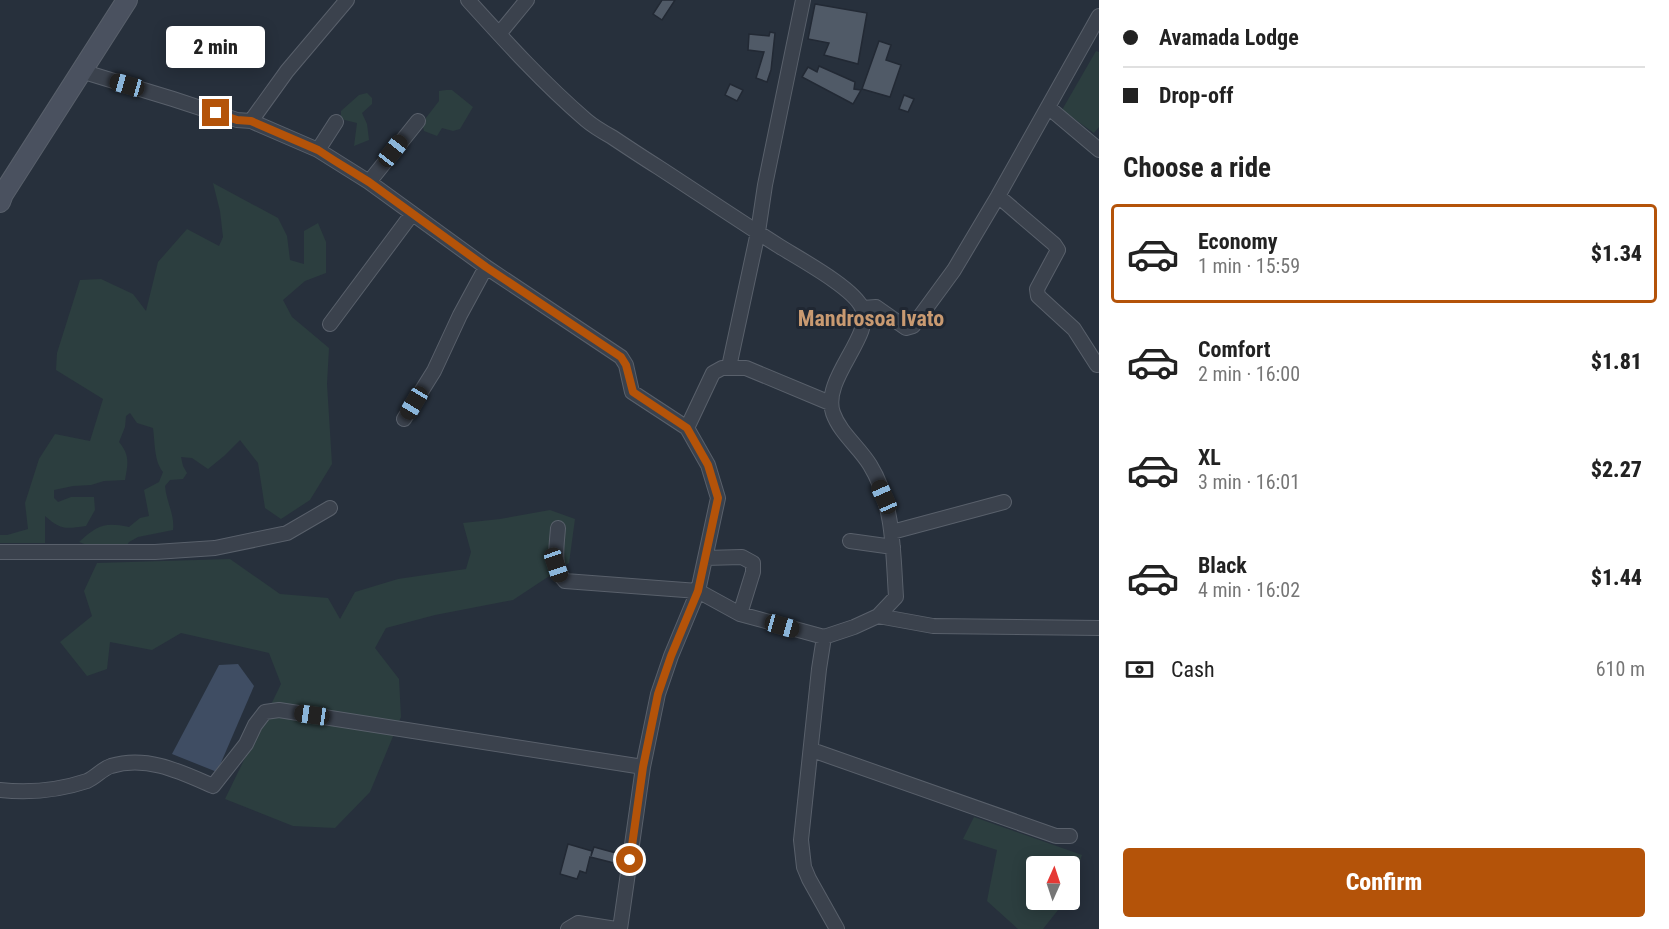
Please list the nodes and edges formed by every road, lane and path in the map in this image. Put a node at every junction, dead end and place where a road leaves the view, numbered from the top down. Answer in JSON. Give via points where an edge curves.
{"nodes":[{"id":1,"x":127,"y":0,"type":"edge"},
{"id":2,"x":346,"y":0,"type":"edge"},
{"id":3,"x":468,"y":0,"type":"edge"},
{"id":4,"x":527,"y":0,"type":"edge"},
{"id":5,"x":803,"y":0,"type":"edge"},
{"id":6,"x":1099,"y":16,"type":"edge"},
{"id":7,"x":499,"y":34,"type":"junction"},
{"id":8,"x":81,"y":71,"type":"junction"},
{"id":9,"x":1048,"y":107,"type":"junction"},
{"id":10,"x":251,"y":121,"type":"junction"},
{"id":11,"x":418,"y":121,"type":"dead end"},
{"id":12,"x":336,"y":122,"type":"dead end"},
{"id":13,"x":318,"y":150,"type":"junction"},
{"id":14,"x":1099,"y":150,"type":"edge"},
{"id":15,"x":369,"y":182,"type":"junction"},
{"id":16,"x":998,"y":196,"type":"junction"},
{"id":17,"x":1,"y":198,"type":"edge"},
{"id":18,"x":412,"y":214,"type":"junction"},
{"id":19,"x":758,"y":232,"type":"junction"},
{"id":20,"x":486,"y":267,"type":"junction"},
{"id":21,"x":863,"y":308,"type":"junction"},
{"id":22,"x":330,"y":324,"type":"dead end"},
{"id":23,"x":1097,"y":365,"type":"dead end"},
{"id":24,"x":729,"y":367,"type":"junction"},
{"id":25,"x":830,"y":404,"type":"junction"},
{"id":26,"x":404,"y":419,"type":"dead end"},
{"id":27,"x":687,"y":428,"type":"junction"},
{"id":28,"x":1004,"y":502,"type":"dead end"},
{"id":29,"x":330,"y":508,"type":"dead end"},
{"id":30,"x":558,"y":528,"type":"dead end"},
{"id":31,"x":892,"y":532,"type":"junction"},
{"id":32,"x":850,"y":541,"type":"dead end"},
{"id":33,"x":893,"y":547,"type":"junction"},
{"id":34,"x":0,"y":552,"type":"edge"},
{"id":35,"x":705,"y":558,"type":"junction"},
{"id":36,"x":698,"y":591,"type":"junction"},
{"id":37,"x":740,"y":614,"type":"junction"},
{"id":38,"x":878,"y":616,"type":"junction"},
{"id":39,"x":1099,"y":628,"type":"edge"},
{"id":40,"x":824,"y":637,"type":"junction"},
{"id":41,"x":812,"y":750,"type":"junction"},
{"id":42,"x":643,"y":767,"type":"junction"},
{"id":43,"x":0,"y":790,"type":"edge"},
{"id":44,"x":1070,"y":836,"type":"dead end"},
{"id":45,"x":568,"y":929,"type":"edge"},
{"id":46,"x":618,"y":929,"type":"edge"},
{"id":47,"x":837,"y":929,"type":"edge"}],
"edges":[{"from":1,"to":8,"type":"main road"},
{"from":2,"to":10,"type":"street"},
{"from":3,"to":7,"type":"street"},
{"from":4,"to":7,"type":"street"},
{"from":5,"to":19,"type":"street"},
{"from":6,"to":9,"type":"street"},
{"from":7,"to":19,"type":"street","via":[[587,121]]},
{"from":8,"to":10,"type":"street"},
{"from":8,"to":17,"type":"main road"},
{"from":9,"to":14,"type":"street"},
{"from":9,"to":16,"type":"street"},
{"from":10,"to":13,"type":"street"},
{"from":11,"to":15,"type":"street"},
{"from":12,"to":13,"type":"street"},
{"from":13,"to":15,"type":"street"},
{"from":15,"to":18,"type":"street"},
{"from":16,"to":21,"type":"street","via":[[954,270],[913,326],[906,328],[876,307]]},
{"from":16,"to":23,"type":"street","via":[[1058,250],[1037,289],[1038,296],[1074,329]]},
{"from":18,"to":20,"type":"street"},
{"from":18,"to":22,"type":"street"},
{"from":19,"to":21,"type":"street","via":[[831,278]]},
{"from":19,"to":24,"type":"street"},
{"from":20,"to":26,"type":"street","via":[[434,371]]},
{"from":20,"to":27,"type":"street","via":[[621,357],[633,392]]},
{"from":21,"to":25,"type":"street","via":[[864,323],[833,389]]},
{"from":24,"to":25,"type":"street","via":[[746,368]]},
{"from":24,"to":27,"type":"street","via":[[713,373]]},
{"from":25,"to":31,"type":"street","via":[[841,428],[870,465],[884,497]]},
{"from":27,"to":35,"type":"street","via":[[708,465],[718,498]]},
{"from":28,"to":31,"type":"street"},
{"from":29,"to":34,"type":"street","via":[[287,533],[215,548]]},
{"from":30,"to":36,"type":"street","via":[[556,565],[565,581]]},
{"from":31,"to":33,"type":"street"},
{"from":32,"to":33,"type":"street"},
{"from":33,"to":38,"type":"street","via":[[896,597]]},
{"from":35,"to":36,"type":"street"},
{"from":35,"to":37,"type":"street","via":[[742,557],[753,563]]},
{"from":36,"to":37,"type":"street"},
{"from":36,"to":42,"type":"street","via":[[658,694]]},
{"from":37,"to":40,"type":"street"},
{"from":38,"to":39,"type":"street","via":[[933,626]]},
{"from":38,"to":40,"type":"street"},
{"from":40,"to":41,"type":"street"},
{"from":41,"to":44,"type":"street","via":[[1056,836]]},
{"from":41,"to":47,"type":"street","via":[[801,840],[804,867]]},
{"from":42,"to":43,"type":"street","via":[[279,710],[265,712],[213,786],[182,771],[132,763],[109,766],[90,780],[69,786]]},
{"from":42,"to":46,"type":"street"},
{"from":45,"to":46,"type":"street","via":[[578,923]]}]}
